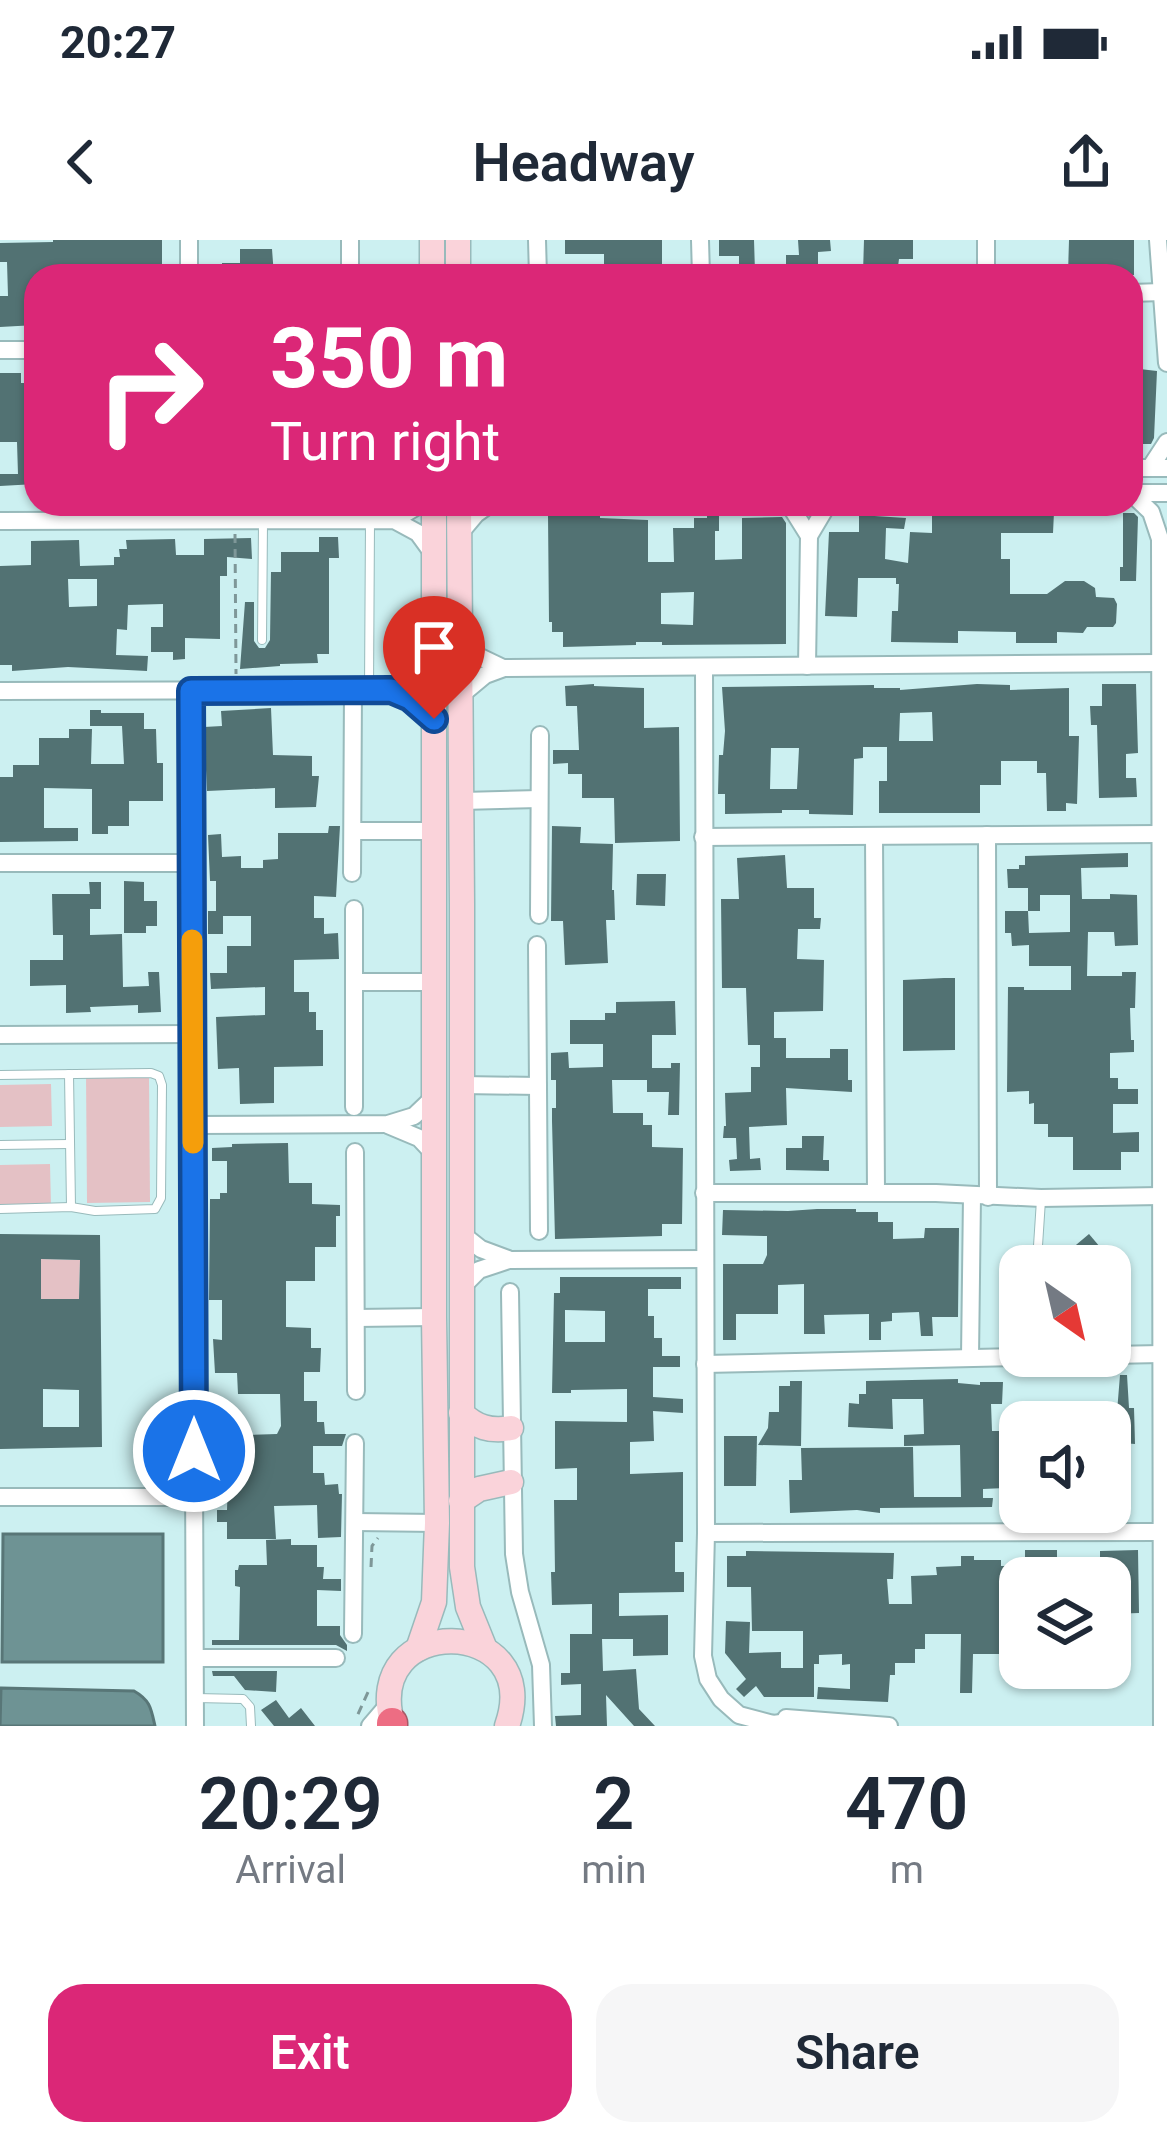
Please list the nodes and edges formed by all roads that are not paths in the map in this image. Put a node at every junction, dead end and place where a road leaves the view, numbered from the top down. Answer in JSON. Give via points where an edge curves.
{"nodes":[{"id":1,"x":1158,"y":240,"type":"edge"},
{"id":2,"x":1143,"y":292,"type":"edge"},
{"id":3,"x":1162,"y":292,"type":"junction"},
{"id":4,"x":1167,"y":363,"type":"edge"},
{"id":5,"x":1167,"y":442,"type":"edge"},
{"id":6,"x":1159,"y":468,"type":"edge"},
{"id":7,"x":1143,"y":505,"type":"edge"},
{"id":8,"x":106,"y":516,"type":"edge"},
{"id":9,"x":214,"y":516,"type":"edge"},
{"id":10,"x":401,"y":516,"type":"edge"},
{"id":11,"x":434,"y":516,"type":"edge"},
{"id":12,"x":459,"y":516,"type":"edge"},
{"id":13,"x":474,"y":516,"type":"edge"},
{"id":14,"x":796,"y":516,"type":"edge"},
{"id":15,"x":821,"y":516,"type":"edge"},
{"id":16,"x":1167,"y":519,"type":"edge"},
{"id":17,"x":263,"y":520,"type":"junction"},
{"id":18,"x":370,"y":520,"type":"junction"},
{"id":19,"x":394,"y":520,"type":"junction"},
{"id":20,"x":0,"y":521,"type":"edge"},
{"id":21,"x":460,"y":533,"type":"junction"},
{"id":22,"x":809,"y":536,"type":"junction"},
{"id":23,"x":1160,"y":538,"type":"junction"},
{"id":24,"x":435,"y":555,"type":"junction"},
{"id":25,"x":262,"y":640,"type":"dead end"},
{"id":26,"x":460,"y":640,"type":"junction"},
{"id":27,"x":434,"y":663,"type":"junction"},
{"id":28,"x":1159,"y":663,"type":"junction"},
{"id":29,"x":807,"y":666,"type":"junction"},
{"id":30,"x":704,"y":667,"type":"junction"},
{"id":31,"x":504,"y":668,"type":"junction"},
{"id":32,"x":361,"y":690,"type":"junction"},
{"id":33,"x":391,"y":690,"type":"junction"},
{"id":34,"x":0,"y":691,"type":"edge"},
{"id":35,"x":191,"y":691,"type":"junction"},
{"id":36,"x":461,"y":694,"type":"junction"},
{"id":37,"x":434,"y":719,"type":"junction"},
{"id":38,"x":540,"y":735,"type":"dead end"},
{"id":39,"x":539,"y":799,"type":"junction"},
{"id":40,"x":461,"y":801,"type":"junction"},
{"id":41,"x":352,"y":831,"type":"junction"},
{"id":42,"x":436,"y":831,"type":"junction"},
{"id":43,"x":1160,"y":834,"type":"junction"},
{"id":44,"x":987,"y":835,"type":"junction"},
{"id":45,"x":874,"y":836,"type":"junction"},
{"id":46,"x":703,"y":837,"type":"junction"},
{"id":47,"x":0,"y":863,"type":"edge"},
{"id":48,"x":192,"y":863,"type":"junction"},
{"id":49,"x":352,"y":873,"type":"dead end"},
{"id":50,"x":462,"y":904,"type":"junction"},
{"id":51,"x":355,"y":909,"type":"dead end"},
{"id":52,"x":538,"y":915,"type":"dead end"},
{"id":53,"x":538,"y":945,"type":"dead end"},
{"id":54,"x":1164,"y":953,"type":"edge"},
{"id":55,"x":354,"y":982,"type":"junction"},
{"id":56,"x":434,"y":982,"type":"junction"},
{"id":57,"x":192,"y":1034,"type":"junction"},
{"id":58,"x":0,"y":1035,"type":"edge"},
{"id":59,"x":69,"y":1074,"type":"junction"},
{"id":60,"x":0,"y":1075,"type":"edge"},
{"id":61,"x":462,"y":1084,"type":"junction"},
{"id":62,"x":538,"y":1086,"type":"junction"},
{"id":63,"x":434,"y":1097,"type":"junction"},
{"id":64,"x":354,"y":1107,"type":"dead end"},
{"id":65,"x":388,"y":1124,"type":"junction"},
{"id":66,"x":193,"y":1125,"type":"junction"},
{"id":67,"x":69,"y":1144,"type":"junction"},
{"id":68,"x":0,"y":1145,"type":"edge"},
{"id":69,"x":355,"y":1152,"type":"dead end"},
{"id":70,"x":435,"y":1155,"type":"junction"},
{"id":71,"x":704,"y":1193,"type":"junction"},
{"id":72,"x":876,"y":1193,"type":"junction"},
{"id":73,"x":980,"y":1196,"type":"junction"},
{"id":74,"x":1160,"y":1196,"type":"junction"},
{"id":75,"x":1041,"y":1198,"type":"junction"},
{"id":76,"x":71,"y":1207,"type":"junction"},
{"id":77,"x":0,"y":1209,"type":"edge"},
{"id":78,"x":539,"y":1232,"type":"dead end"},
{"id":79,"x":462,"y":1234,"type":"junction"},
{"id":80,"x":1038,"y":1245,"type":"edge"},
{"id":81,"x":705,"y":1259,"type":"junction"},
{"id":82,"x":509,"y":1260,"type":"junction"},
{"id":83,"x":461,"y":1288,"type":"junction"},
{"id":84,"x":510,"y":1292,"type":"dead end"},
{"id":85,"x":434,"y":1317,"type":"junction"},
{"id":86,"x":356,"y":1318,"type":"junction"},
{"id":87,"x":1161,"y":1354,"type":"junction"},
{"id":88,"x":1131,"y":1355,"type":"edge"},
{"id":89,"x":999,"y":1357,"type":"edge"},
{"id":90,"x":970,"y":1358,"type":"junction"},
{"id":91,"x":706,"y":1364,"type":"junction"},
{"id":92,"x":356,"y":1391,"type":"dead end"},
{"id":93,"x":1164,"y":1412,"type":"edge"},
{"id":94,"x":461,"y":1413,"type":"junction"},
{"id":95,"x":511,"y":1428,"type":"junction"},
{"id":96,"x":356,"y":1443,"type":"dead end"},
{"id":97,"x":511,"y":1483,"type":"junction"},
{"id":98,"x":0,"y":1497,"type":"edge"},
{"id":99,"x":194,"y":1497,"type":"junction"},
{"id":100,"x":461,"y":1501,"type":"junction"},
{"id":101,"x":355,"y":1522,"type":"junction"},
{"id":102,"x":437,"y":1523,"type":"junction"},
{"id":103,"x":1160,"y":1532,"type":"junction"},
{"id":104,"x":706,"y":1533,"type":"junction"},
{"id":105,"x":353,"y":1634,"type":"dead end"},
{"id":106,"x":418,"y":1648,"type":"junction"},
{"id":107,"x":485,"y":1649,"type":"junction"},
{"id":108,"x":195,"y":1658,"type":"junction"},
{"id":109,"x":336,"y":1658,"type":"dead end"},
{"id":110,"x":195,"y":1698,"type":"junction"},
{"id":111,"x":387,"y":1721,"type":"edge"},
{"id":112,"x":195,"y":1726,"type":"edge"},
{"id":113,"x":251,"y":1726,"type":"edge"},
{"id":114,"x":507,"y":1726,"type":"edge"},
{"id":115,"x":543,"y":1726,"type":"edge"},
{"id":116,"x":889,"y":1726,"type":"edge"},
{"id":117,"x":1162,"y":1726,"type":"edge"}],
"edges":[{"from":1,"to":3,"type":"street"},
{"from":2,"to":3,"type":"street"},
{"from":3,"to":4,"type":"street"},
{"from":5,"to":6,"type":"street"},
{"from":7,"to":23,"type":"street"},
{"from":8,"to":20,"type":"street"},
{"from":9,"to":17,"type":"street"},
{"from":10,"to":19,"type":"street"},
{"from":11,"to":24,"type":"main road"},
{"from":12,"to":21,"type":"main road"},
{"from":13,"to":21,"type":"street"},
{"from":14,"to":22,"type":"street"},
{"from":15,"to":22,"type":"street"},
{"from":16,"to":23,"type":"street"},
{"from":17,"to":18,"type":"street"},
{"from":17,"to":25,"type":"lane"},
{"from":18,"to":19,"type":"street"},
{"from":18,"to":32,"type":"lane"},
{"from":19,"to":24,"type":"street"},
{"from":21,"to":26,"type":"main road"},
{"from":22,"to":29,"type":"street"},
{"from":23,"to":28,"type":"street"},
{"from":24,"to":27,"type":"main road"},
{"from":26,"to":31,"type":"street"},
{"from":26,"to":36,"type":"main road"},
{"from":27,"to":33,"type":"street"},
{"from":27,"to":37,"type":"main road"},
{"from":28,"to":29,"type":"street"},
{"from":28,"to":43,"type":"street"},
{"from":29,"to":30,"type":"street"},
{"from":30,"to":31,"type":"street"},
{"from":30,"to":46,"type":"street"},
{"from":31,"to":36,"type":"street"},
{"from":32,"to":33,"type":"street"},
{"from":32,"to":35,"type":"street"},
{"from":32,"to":41,"type":"street"},
{"from":33,"to":37,"type":"street"},
{"from":34,"to":35,"type":"street"},
{"from":35,"to":48,"type":"street"},
{"from":36,"to":40,"type":"main road"},
{"from":37,"to":42,"type":"main road"},
{"from":38,"to":39,"type":"street"},
{"from":39,"to":40,"type":"street"},
{"from":39,"to":52,"type":"street"},
{"from":40,"to":50,"type":"main road"},
{"from":41,"to":42,"type":"street"},
{"from":41,"to":49,"type":"street"},
{"from":42,"to":50,"type":"main road","via":[[447,903]]},
{"from":42,"to":56,"type":"main road"},
{"from":43,"to":44,"type":"street"},
{"from":43,"to":54,"type":"street"},
{"from":44,"to":45,"type":"street"},
{"from":44,"to":73,"type":"street"},
{"from":45,"to":46,"type":"street"},
{"from":45,"to":72,"type":"street"},
{"from":46,"to":71,"type":"street"},
{"from":47,"to":48,"type":"street"},
{"from":48,"to":57,"type":"street"},
{"from":50,"to":61,"type":"main road"},
{"from":51,"to":55,"type":"street"},
{"from":53,"to":62,"type":"street"},
{"from":54,"to":74,"type":"street"},
{"from":55,"to":56,"type":"street"},
{"from":55,"to":64,"type":"street"},
{"from":56,"to":63,"type":"main road"},
{"from":57,"to":58,"type":"street"},
{"from":57,"to":66,"type":"street"},
{"from":59,"to":60,"type":"lane"},
{"from":59,"to":67,"type":"lane"},
{"from":59,"to":76,"type":"lane","via":[[151,1072],[162,1084],[158,1207]]},
{"from":61,"to":62,"type":"street"},
{"from":61,"to":79,"type":"main road"},
{"from":62,"to":78,"type":"street"},
{"from":63,"to":65,"type":"street","via":[[414,1116]]},
{"from":63,"to":70,"type":"main road"},
{"from":65,"to":66,"type":"street"},
{"from":65,"to":70,"type":"street"},
{"from":66,"to":99,"type":"street"},
{"from":67,"to":68,"type":"lane"},
{"from":67,"to":76,"type":"lane"},
{"from":69,"to":86,"type":"street"},
{"from":70,"to":85,"type":"main road"},
{"from":71,"to":72,"type":"street"},
{"from":71,"to":81,"type":"street"},
{"from":72,"to":73,"type":"street"},
{"from":73,"to":75,"type":"street"},
{"from":73,"to":90,"type":"street"},
{"from":74,"to":75,"type":"street"},
{"from":74,"to":87,"type":"street"},
{"from":75,"to":80,"type":"lane"},
{"from":76,"to":77,"type":"lane"},
{"from":79,"to":82,"type":"street"},
{"from":79,"to":83,"type":"main road"},
{"from":81,"to":82,"type":"street"},
{"from":81,"to":91,"type":"street"},
{"from":82,"to":83,"type":"street","via":[[479,1270]]},
{"from":83,"to":94,"type":"main road"},
{"from":84,"to":95,"type":"street"},
{"from":85,"to":86,"type":"street"},
{"from":85,"to":102,"type":"main road"},
{"from":86,"to":92,"type":"street"},
{"from":87,"to":88,"type":"street"},
{"from":87,"to":93,"type":"street"},
{"from":89,"to":90,"type":"street"},
{"from":90,"to":91,"type":"street"},
{"from":91,"to":104,"type":"street"},
{"from":93,"to":103,"type":"street"},
{"from":94,"to":95,"type":"main road","via":[[478,1426]]},
{"from":94,"to":100,"type":"main road"},
{"from":95,"to":97,"type":"street"},
{"from":96,"to":101,"type":"street"},
{"from":97,"to":100,"type":"main road"},
{"from":97,"to":115,"type":"street","via":[[515,1567],[541,1665]]},
{"from":98,"to":99,"type":"street"},
{"from":99,"to":108,"type":"street"},
{"from":100,"to":107,"type":"main road","via":[[464,1586]]},
{"from":101,"to":102,"type":"street"},
{"from":101,"to":105,"type":"street"},
{"from":102,"to":106,"type":"main road","via":[[434,1602]]},
{"from":103,"to":104,"type":"street"},
{"from":103,"to":117,"type":"street"},
{"from":104,"to":116,"type":"street","via":[[708,1679],[729,1708],[761,1723]]},
{"from":106,"to":107,"type":"main road","via":[[452,1640]]},
{"from":106,"to":111,"type":"main road","via":[[395,1673]]},
{"from":107,"to":114,"type":"main road","via":[[510,1682]]},
{"from":108,"to":109,"type":"street"},
{"from":108,"to":110,"type":"street"},
{"from":110,"to":112,"type":"street"},
{"from":110,"to":113,"type":"lane","via":[[243,1699]]}]}
